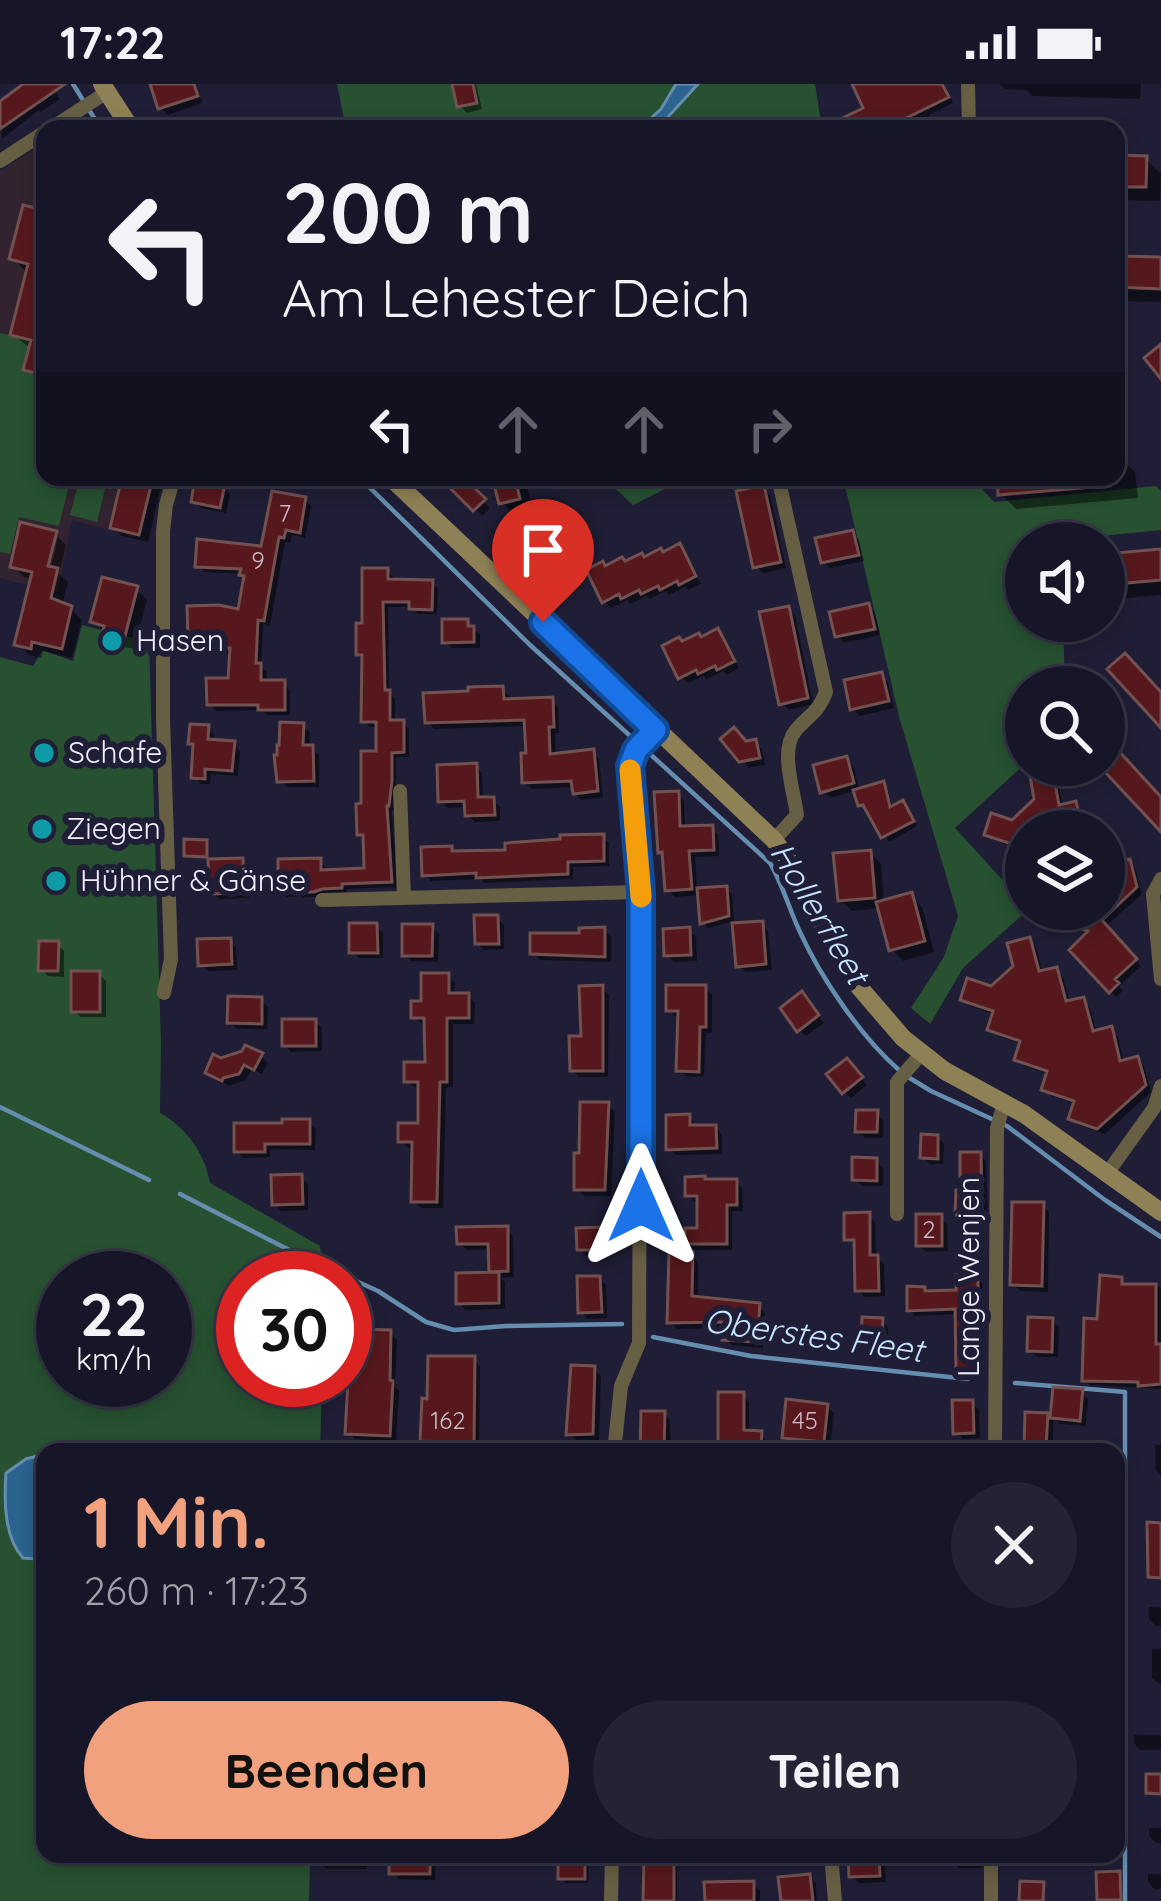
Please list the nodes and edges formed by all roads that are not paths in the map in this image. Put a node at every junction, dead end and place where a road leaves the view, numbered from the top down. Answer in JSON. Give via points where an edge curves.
{"nodes":[{"id":1,"x":968,"y":84,"type":"edge"},
{"id":2,"x":95,"y":97,"type":"edge"},
{"id":3,"x":63,"y":120,"type":"edge"},
{"id":4,"x":121,"y":120,"type":"edge"},
{"id":5,"x":969,"y":120,"type":"edge"},
{"id":6,"x":36,"y":138,"type":"edge"},
{"id":7,"x":0,"y":161,"type":"edge"},
{"id":8,"x":172,"y":486,"type":"edge"},
{"id":9,"x":399,"y":486,"type":"edge"},
{"id":10,"x":780,"y":486,"type":"edge"},
{"id":11,"x":645,"y":740,"type":"junction"},
{"id":12,"x":400,"y":790,"type":"dead end"},
{"id":13,"x":774,"y":840,"type":"junction"},
{"id":14,"x":1161,"y":879,"type":"edge"},
{"id":15,"x":641,"y":892,"type":"junction"},
{"id":16,"x":404,"y":897,"type":"junction"},
{"id":17,"x":322,"y":900,"type":"dead end"},
{"id":18,"x":1161,"y":980,"type":"edge"},
{"id":19,"x":164,"y":993,"type":"dead end"},
{"id":20,"x":910,"y":1067,"type":"junction"},
{"id":21,"x":1161,"y":1085,"type":"edge"},
{"id":22,"x":1001,"y":1116,"type":"junction"},
{"id":23,"x":1106,"y":1175,"type":"junction"},
{"id":24,"x":1161,"y":1212,"type":"edge"},
{"id":25,"x":897,"y":1214,"type":"dead end"},
{"id":26,"x":615,"y":1443,"type":"edge"},
{"id":27,"x":995,"y":1443,"type":"edge"},
{"id":28,"x":612,"y":1863,"type":"edge"},
{"id":29,"x":832,"y":1863,"type":"edge"},
{"id":30,"x":991,"y":1863,"type":"edge"},
{"id":31,"x":611,"y":1901,"type":"edge"},
{"id":32,"x":835,"y":1901,"type":"edge"},
{"id":33,"x":991,"y":1901,"type":"edge"}],
"edges":[{"from":1,"to":5,"type":"street"},
{"from":2,"to":3,"type":"street"},
{"from":2,"to":4,"type":"street"},
{"from":6,"to":7,"type":"street"},
{"from":8,"to":19,"type":"street","via":[[163,531],[170,941]]},
{"from":9,"to":11,"type":"street"},
{"from":10,"to":13,"type":"street","via":[[826,692],[792,734],[797,815]]},
{"from":11,"to":13,"type":"street"},
{"from":11,"to":15,"type":"street","via":[[632,758],[631,783]]},
{"from":12,"to":16,"type":"street"},
{"from":13,"to":20,"type":"street"},
{"from":14,"to":18,"type":"street","via":[[1154,893]]},
{"from":15,"to":16,"type":"street"},
{"from":15,"to":26,"type":"street","via":[[639,1343],[622,1386]]},
{"from":16,"to":17,"type":"street"},
{"from":20,"to":22,"type":"street","via":[[945,1071]]},
{"from":20,"to":25,"type":"street","via":[[896,1092]]},
{"from":21,"to":23,"type":"street","via":[[1154,1108]]},
{"from":22,"to":23,"type":"street","via":[[1024,1114]]},
{"from":22,"to":27,"type":"street","name":"Lange Wenjen"},
{"from":23,"to":24,"type":"street"},
{"from":28,"to":31,"type":"street"},
{"from":29,"to":32,"type":"street"},
{"from":30,"to":33,"type":"street"}]}
